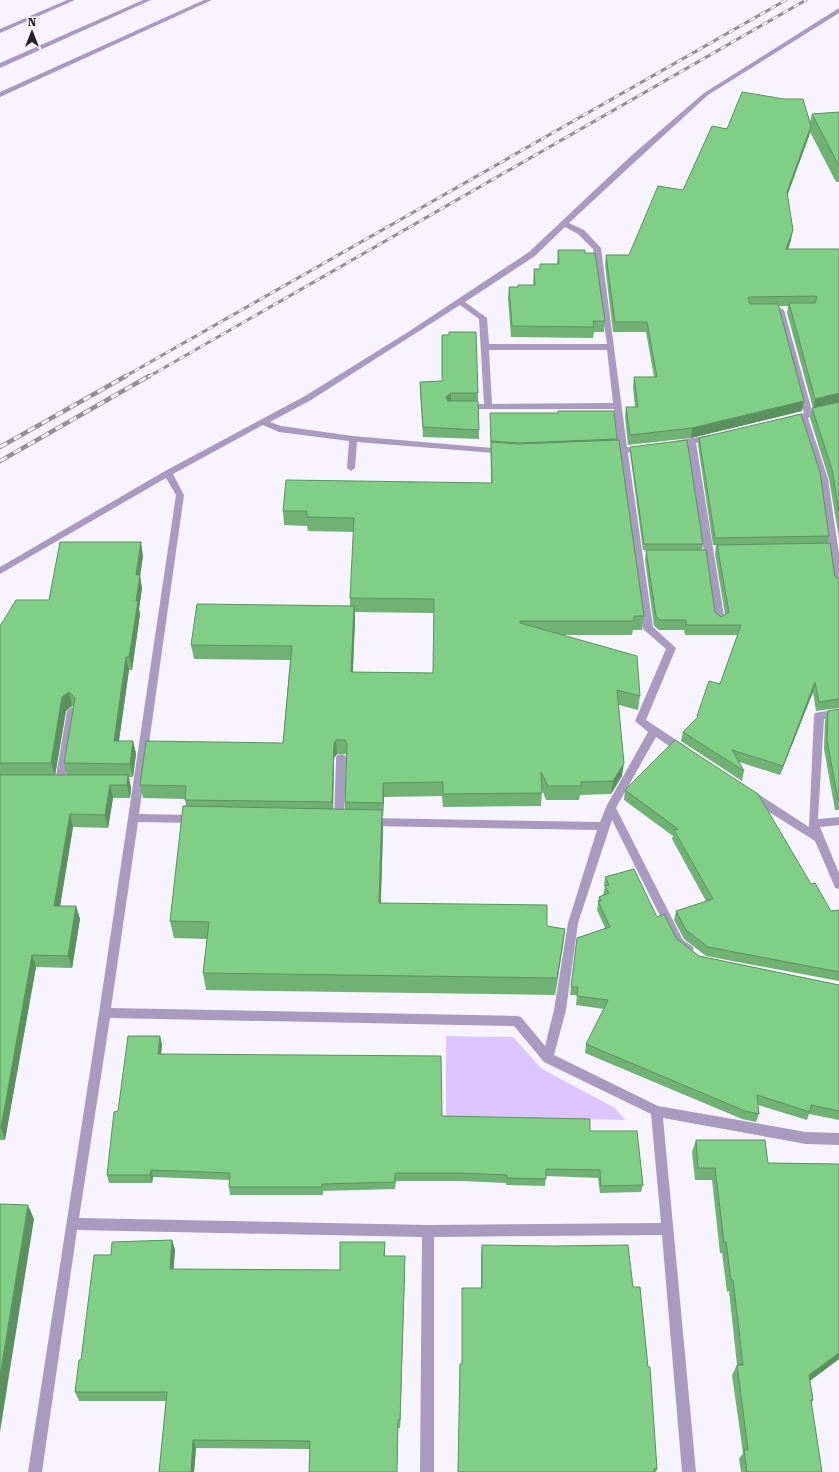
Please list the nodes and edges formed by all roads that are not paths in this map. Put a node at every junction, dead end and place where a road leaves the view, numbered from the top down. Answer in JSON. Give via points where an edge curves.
{"nodes":[{"id":1,"x":72,"y":0,"type":"edge"},
{"id":2,"x":148,"y":0,"type":"edge"},
{"id":3,"x":209,"y":0,"type":"edge"},
{"id":4,"x":839,"y":10,"type":"edge"},
{"id":5,"x":0,"y":31,"type":"edge"},
{"id":6,"x":0,"y":66,"type":"edge"},
{"id":7,"x":0,"y":95,"type":"edge"},
{"id":8,"x":564,"y":223,"type":"junction"},
{"id":9,"x":460,"y":302,"type":"junction"},
{"id":10,"x":780,"y":310,"type":"edge"},
{"id":11,"x":611,"y":347,"type":"junction"},
{"id":12,"x":485,"y":348,"type":"junction"},
{"id":13,"x":618,"y":406,"type":"junction"},
{"id":14,"x":459,"y":407,"type":"edge"},
{"id":15,"x":488,"y":407,"type":"junction"},
{"id":16,"x":839,"y":408,"type":"edge"},
{"id":17,"x":806,"y":416,"type":"junction"},
{"id":18,"x":262,"y":422,"type":"junction"},
{"id":19,"x":780,"y":422,"type":"edge"},
{"id":20,"x":720,"y":435,"type":"edge"},
{"id":21,"x":353,"y":439,"type":"junction"},
{"id":22,"x":690,"y":442,"type":"junction"},
{"id":23,"x":668,"y":445,"type":"edge"},
{"id":24,"x":638,"y":449,"type":"edge"},
{"id":25,"x":623,"y":450,"type":"junction"},
{"id":26,"x":601,"y":451,"type":"edge"},
{"id":27,"x":510,"y":453,"type":"edge"},
{"id":28,"x":351,"y":468,"type":"dead end"},
{"id":29,"x":168,"y":474,"type":"junction"},
{"id":30,"x":0,"y":571,"type":"edge"},
{"id":31,"x":839,"y":587,"type":"edge"},
{"id":32,"x":720,"y":622,"type":"edge"},
{"id":33,"x":72,"y":711,"type":"edge"},
{"id":34,"x":839,"y":713,"type":"edge"},
{"id":35,"x":654,"y":731,"type":"junction"},
{"id":36,"x":694,"y":757,"type":"edge"},
{"id":37,"x":341,"y":758,"type":"edge"},
{"id":38,"x":60,"y":782,"type":"edge"},
{"id":39,"x":740,"y":787,"type":"edge"},
{"id":40,"x":611,"y":808,"type":"junction"},
{"id":41,"x":133,"y":818,"type":"junction"},
{"id":42,"x":204,"y":820,"type":"edge"},
{"id":43,"x":839,"y":821,"type":"edge"},
{"id":44,"x":339,"y":822,"type":"edge"},
{"id":45,"x":362,"y":822,"type":"edge"},
{"id":46,"x":813,"y":824,"type":"junction"},
{"id":47,"x":604,"y":826,"type":"junction"},
{"id":48,"x":820,"y":839,"type":"junction"},
{"id":49,"x":834,"y":864,"type":"edge"},
{"id":50,"x":839,"y":886,"type":"edge"},
{"id":51,"x":696,"y":957,"type":"edge"},
{"id":52,"x":105,"y":1013,"type":"junction"},
{"id":53,"x":548,"y":1058,"type":"junction"},
{"id":54,"x":657,"y":1111,"type":"junction"},
{"id":55,"x":839,"y":1138,"type":"edge"},
{"id":56,"x":72,"y":1224,"type":"junction"},
{"id":57,"x":668,"y":1229,"type":"junction"},
{"id":58,"x":428,"y":1231,"type":"junction"},
{"id":59,"x":36,"y":1472,"type":"edge"},
{"id":60,"x":426,"y":1472,"type":"edge"},
{"id":61,"x":689,"y":1472,"type":"edge"}],
"edges":[{"from":1,"to":5,"type":"street"},
{"from":2,"to":6,"type":"street"},
{"from":3,"to":7,"type":"street"},
{"from":4,"to":8,"type":"street","via":[[706,94]]},
{"from":8,"to":9,"type":"street","via":[[532,254]]},
{"from":8,"to":11,"type":"street","via":[[581,232],[597,248]]},
{"from":9,"to":12,"type":"street","via":[[483,318]]},
{"from":9,"to":18,"type":"street","via":[[308,398]]},
{"from":10,"to":17,"type":"street"},
{"from":11,"to":12,"type":"street"},
{"from":11,"to":13,"type":"street"},
{"from":12,"to":15,"type":"street"},
{"from":13,"to":15,"type":"street"},
{"from":13,"to":25,"type":"street"},
{"from":14,"to":15,"type":"street"},
{"from":16,"to":17,"type":"street"},
{"from":17,"to":19,"type":"street"},
{"from":17,"to":31,"type":"street","via":[[824,479],[830,548]]},
{"from":18,"to":21,"type":"street","via":[[279,429]]},
{"from":18,"to":29,"type":"street"},
{"from":20,"to":22,"type":"street"},
{"from":21,"to":27,"type":"street"},
{"from":21,"to":28,"type":"street"},
{"from":22,"to":23,"type":"street"},
{"from":22,"to":32,"type":"street"},
{"from":24,"to":25,"type":"street"},
{"from":25,"to":26,"type":"street"},
{"from":25,"to":35,"type":"street","via":[[642,555],[648,629],[671,648],[640,721]]},
{"from":29,"to":30,"type":"street"},
{"from":29,"to":41,"type":"street","via":[[180,495],[135,783]]},
{"from":33,"to":38,"type":"street"},
{"from":34,"to":46,"type":"street","via":[[819,716]]},
{"from":35,"to":36,"type":"street"},
{"from":35,"to":40,"type":"street"},
{"from":37,"to":44,"type":"street"},
{"from":39,"to":48,"type":"street"},
{"from":40,"to":47,"type":"street"},
{"from":40,"to":51,"type":"street","via":[[679,943]]},
{"from":41,"to":42,"type":"street"},
{"from":41,"to":52,"type":"street"},
{"from":43,"to":46,"type":"street"},
{"from":45,"to":47,"type":"street"},
{"from":46,"to":48,"type":"street"},
{"from":47,"to":53,"type":"street","via":[[573,923],[560,1010]]},
{"from":48,"to":49,"type":"street"},
{"from":49,"to":50,"type":"street"},
{"from":52,"to":53,"type":"street","via":[[517,1021]]},
{"from":52,"to":56,"type":"street"},
{"from":53,"to":54,"type":"street"},
{"from":54,"to":55,"type":"street","via":[[806,1138]]},
{"from":54,"to":57,"type":"street"},
{"from":56,"to":58,"type":"street"},
{"from":56,"to":59,"type":"street"},
{"from":57,"to":58,"type":"street"},
{"from":57,"to":61,"type":"street"},
{"from":58,"to":60,"type":"street"}]}
